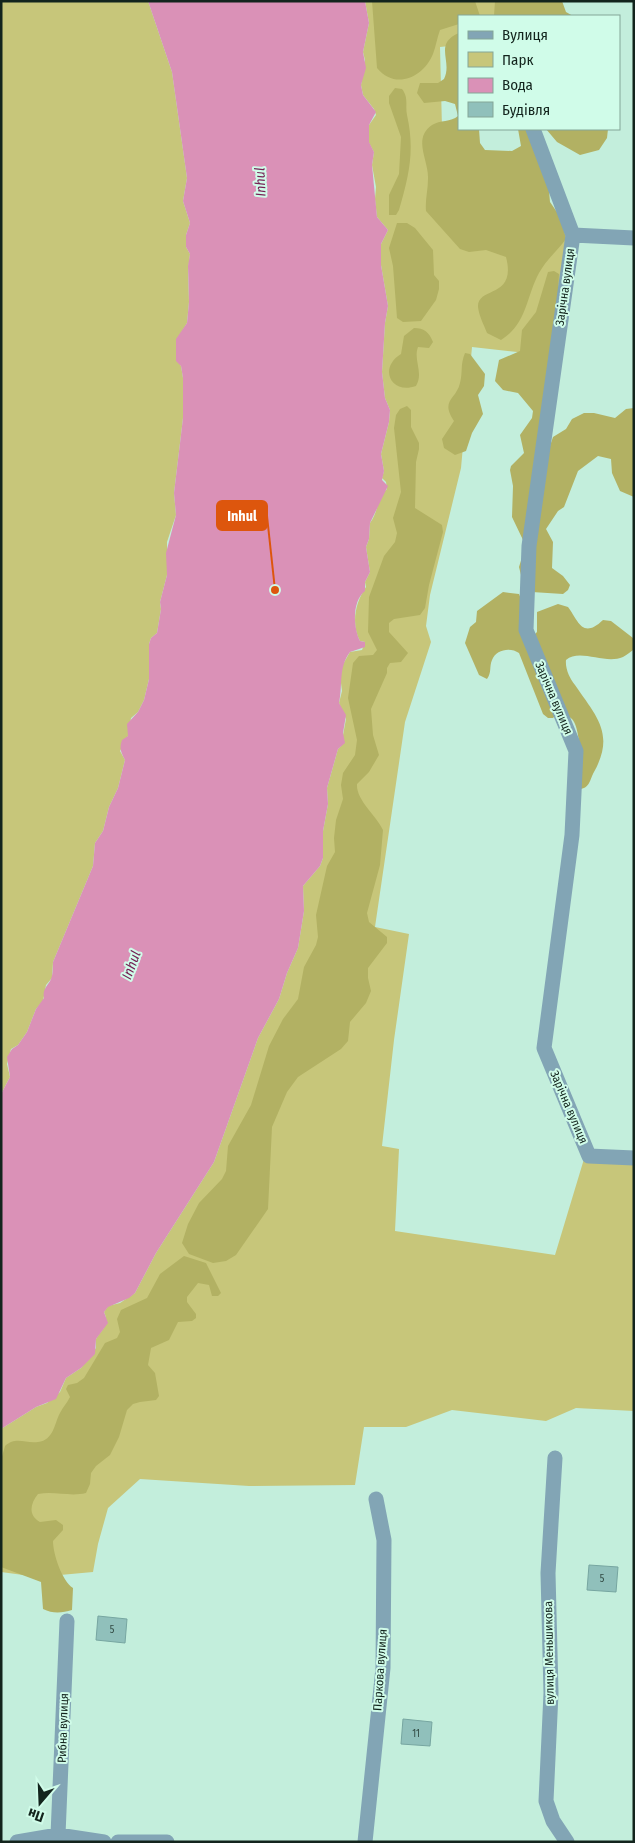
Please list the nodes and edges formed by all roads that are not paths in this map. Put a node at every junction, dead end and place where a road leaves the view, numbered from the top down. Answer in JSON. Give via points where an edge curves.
{"nodes":[{"id":1,"x":533,"y":130,"type":"edge"},
{"id":2,"x":573,"y":235,"type":"junction"},
{"id":3,"x":634,"y":238,"type":"edge"},
{"id":4,"x":634,"y":1158,"type":"edge"},
{"id":5,"x":554,"y":1458,"type":"dead end"},
{"id":6,"x":376,"y":1499,"type":"dead end"},
{"id":7,"x":67,"y":1621,"type":"dead end"},
{"id":8,"x":58,"y":1835,"type":"junction"},
{"id":9,"x":133,"y":1841,"type":"edge"},
{"id":10,"x":17,"y":1842,"type":"edge"},
{"id":11,"x":104,"y":1842,"type":"edge"},
{"id":12,"x":118,"y":1842,"type":"edge"},
{"id":13,"x":167,"y":1842,"type":"edge"},
{"id":14,"x":365,"y":1842,"type":"edge"},
{"id":15,"x":567,"y":1842,"type":"edge"}],
"edges":[{"from":1,"to":2,"type":"street","name":"Зарічна вулиця"},
{"from":2,"to":3,"type":"street","name":"Зарічна вулиця"},
{"from":2,"to":4,"type":"street","name":"Зарічна вулиця","via":[[529,546],[526,630],[576,751],[572,835],[544,1048],[589,1156]]},
{"from":5,"to":15,"type":"street","name":"вулиця Меньшикова","via":[[548,1573],[551,1693],[546,1801],[553,1821]]},
{"from":6,"to":14,"type":"street","name":"Паркова вулиця","via":[[384,1540],[383,1668]]},
{"from":7,"to":8,"type":"street","name":"Рибна вулиця"},
{"from":8,"to":10,"type":"street"},
{"from":8,"to":11,"type":"street"},
{"from":9,"to":12,"type":"street"},
{"from":9,"to":13,"type":"street"}]}
